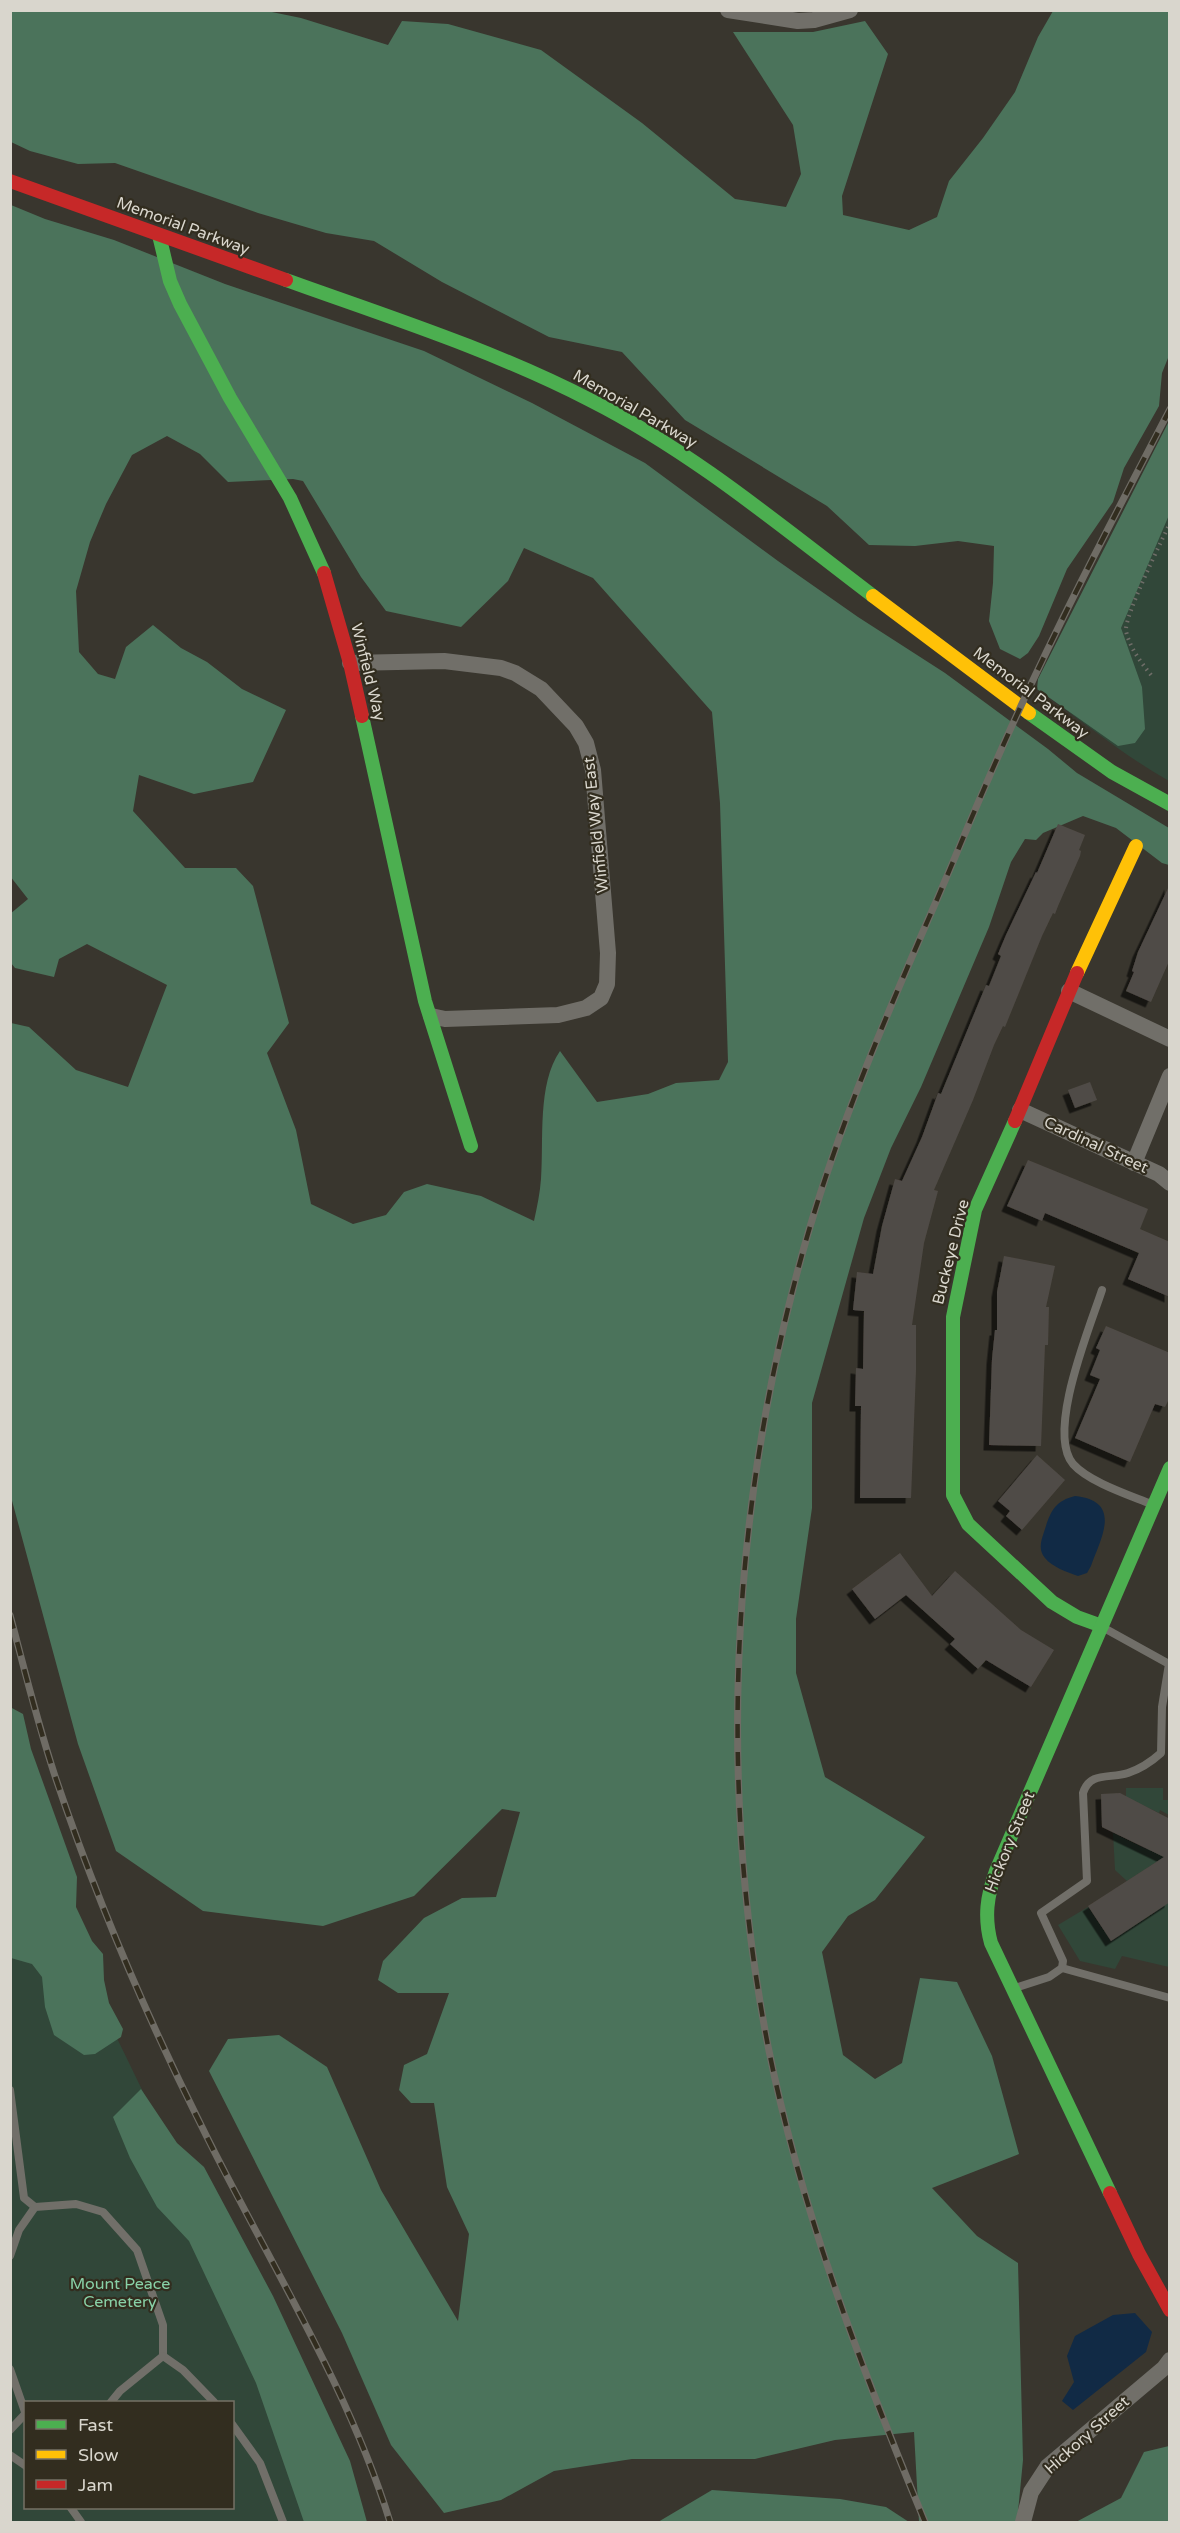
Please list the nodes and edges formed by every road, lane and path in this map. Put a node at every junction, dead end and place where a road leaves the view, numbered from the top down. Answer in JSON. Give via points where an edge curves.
{"nodes":[{"id":1,"x":728,"y":10,"type":"edge"},
{"id":2,"x":850,"y":10,"type":"edge"},
{"id":3,"x":10,"y":181,"type":"edge"},
{"id":4,"x":159,"y":235,"type":"junction"},
{"id":5,"x":1170,"y":523,"type":"edge"},
{"id":6,"x":350,"y":663,"type":"junction"},
{"id":7,"x":1151,"y":675,"type":"dead end"},
{"id":8,"x":1170,"y":804,"type":"edge"},
{"id":9,"x":1136,"y":846,"type":"dead end"},
{"id":10,"x":1069,"y":991,"type":"junction"},
{"id":11,"x":431,"y":1016,"type":"junction"},
{"id":12,"x":1170,"y":1039,"type":"edge"},
{"id":13,"x":1170,"y":1076,"type":"edge"},
{"id":14,"x":1020,"y":1110,"type":"junction"},
{"id":15,"x":471,"y":1146,"type":"dead end"},
{"id":16,"x":1134,"y":1163,"type":"junction"},
{"id":17,"x":1170,"y":1183,"type":"edge"},
{"id":18,"x":1102,"y":1290,"type":"dead end"},
{"id":19,"x":1170,"y":1468,"type":"edge"},
{"id":20,"x":1154,"y":1506,"type":"junction"},
{"id":21,"x":1102,"y":1626,"type":"junction"},
{"id":22,"x":1169,"y":1663,"type":"edge"},
{"id":23,"x":1062,"y":1968,"type":"junction"},
{"id":24,"x":1012,"y":1988,"type":"junction"},
{"id":25,"x":1170,"y":1998,"type":"edge"},
{"id":26,"x":10,"y":2090,"type":"edge"},
{"id":27,"x":35,"y":2207,"type":"junction"},
{"id":28,"x":10,"y":2256,"type":"edge"},
{"id":29,"x":1170,"y":2310,"type":"edge"},
{"id":30,"x":163,"y":2356,"type":"junction"},
{"id":31,"x":1170,"y":2360,"type":"edge"},
{"id":32,"x":10,"y":2369,"type":"edge"},
{"id":33,"x":112,"y":2401,"type":"edge"},
{"id":34,"x":212,"y":2401,"type":"edge"},
{"id":35,"x":24,"y":2410,"type":"edge"},
{"id":36,"x":24,"y":2414,"type":"edge"},
{"id":37,"x":234,"y":2427,"type":"edge"},
{"id":38,"x":10,"y":2430,"type":"edge"},
{"id":39,"x":10,"y":2455,"type":"edge"},
{"id":40,"x":24,"y":2465,"type":"edge"},
{"id":41,"x":72,"y":2509,"type":"edge"},
{"id":42,"x":81,"y":2523,"type":"edge"},
{"id":43,"x":283,"y":2523,"type":"edge"},
{"id":44,"x":1023,"y":2523,"type":"edge"}],
"edges":[{"from":1,"to":2,"type":"street","via":[[798,21]]},
{"from":3,"to":4,"type":"street","name":"Memorial Parkway"},
{"from":4,"to":6,"type":"street","name":"Winfield Way","via":[[180,304],[318,555]]},
{"from":4,"to":8,"type":"street","name":"Memorial Parkway","via":[[496,355],[600,405],[709,472],[1048,728],[1112,772]]},
{"from":5,"to":7,"type":"path","via":[[1126,628],[1134,653]]},
{"from":6,"to":11,"type":"street","name":"Winfield Way"},
{"from":6,"to":11,"type":"street","name":"Winfield Way East","via":[[444,661],[515,673],[541,689],[576,726],[586,743],[593,770],[608,953],[607,984],[601,998],[586,1008],[558,1015],[446,1019]]},
{"from":9,"to":10,"type":"street","name":"Buckeye Drive"},
{"from":10,"to":12,"type":"street"},
{"from":10,"to":14,"type":"street","name":"Buckeye Drive"},
{"from":11,"to":15,"type":"street","name":"Winfield Way"},
{"from":13,"to":16,"type":"street"},
{"from":14,"to":16,"type":"street","name":"Cardinal Street"},
{"from":14,"to":21,"type":"street","name":"Buckeye Drive","via":[[975,1210],[954,1307],[953,1495],[968,1524],[1052,1602]]},
{"from":16,"to":17,"type":"street","name":"Cardinal Street"},
{"from":18,"to":20,"type":"lane","via":[[1066,1402],[1064,1439],[1072,1463],[1092,1478]]},
{"from":19,"to":20,"type":"street","name":"Hickory Street"},
{"from":20,"to":21,"type":"street","name":"Hickory Street"},
{"from":21,"to":22,"type":"lane"},
{"from":21,"to":24,"type":"street","name":"Hickory Street","via":[[988,1894],[986,1925]]},
{"from":22,"to":23,"type":"lane","via":[[1162,1707],[1161,1753],[1127,1774],[1091,1779],[1084,1789],[1087,1881],[1041,1913],[1063,1961]]},
{"from":23,"to":24,"type":"lane","via":[[1041,1980]]},
{"from":23,"to":25,"type":"lane"},
{"from":24,"to":29,"type":"street","name":"Hickory Street","via":[[1139,2254]]},
{"from":26,"to":27,"type":"lane","via":[[24,2198]]},
{"from":27,"to":28,"type":"lane","via":[[19,2230]]},
{"from":27,"to":30,"type":"lane","via":[[76,2204],[103,2212],[137,2250],[163,2325]]},
{"from":30,"to":33,"type":"lane"},
{"from":30,"to":34,"type":"lane","via":[[183,2370]]},
{"from":31,"to":44,"type":"street","name":"Hickory Street","via":[[1048,2466],[1031,2492]]},
{"from":32,"to":35,"type":"lane"},
{"from":36,"to":38,"type":"lane"},
{"from":37,"to":43,"type":"lane","via":[[260,2463]]},
{"from":39,"to":40,"type":"lane"},
{"from":41,"to":42,"type":"lane"}]}
